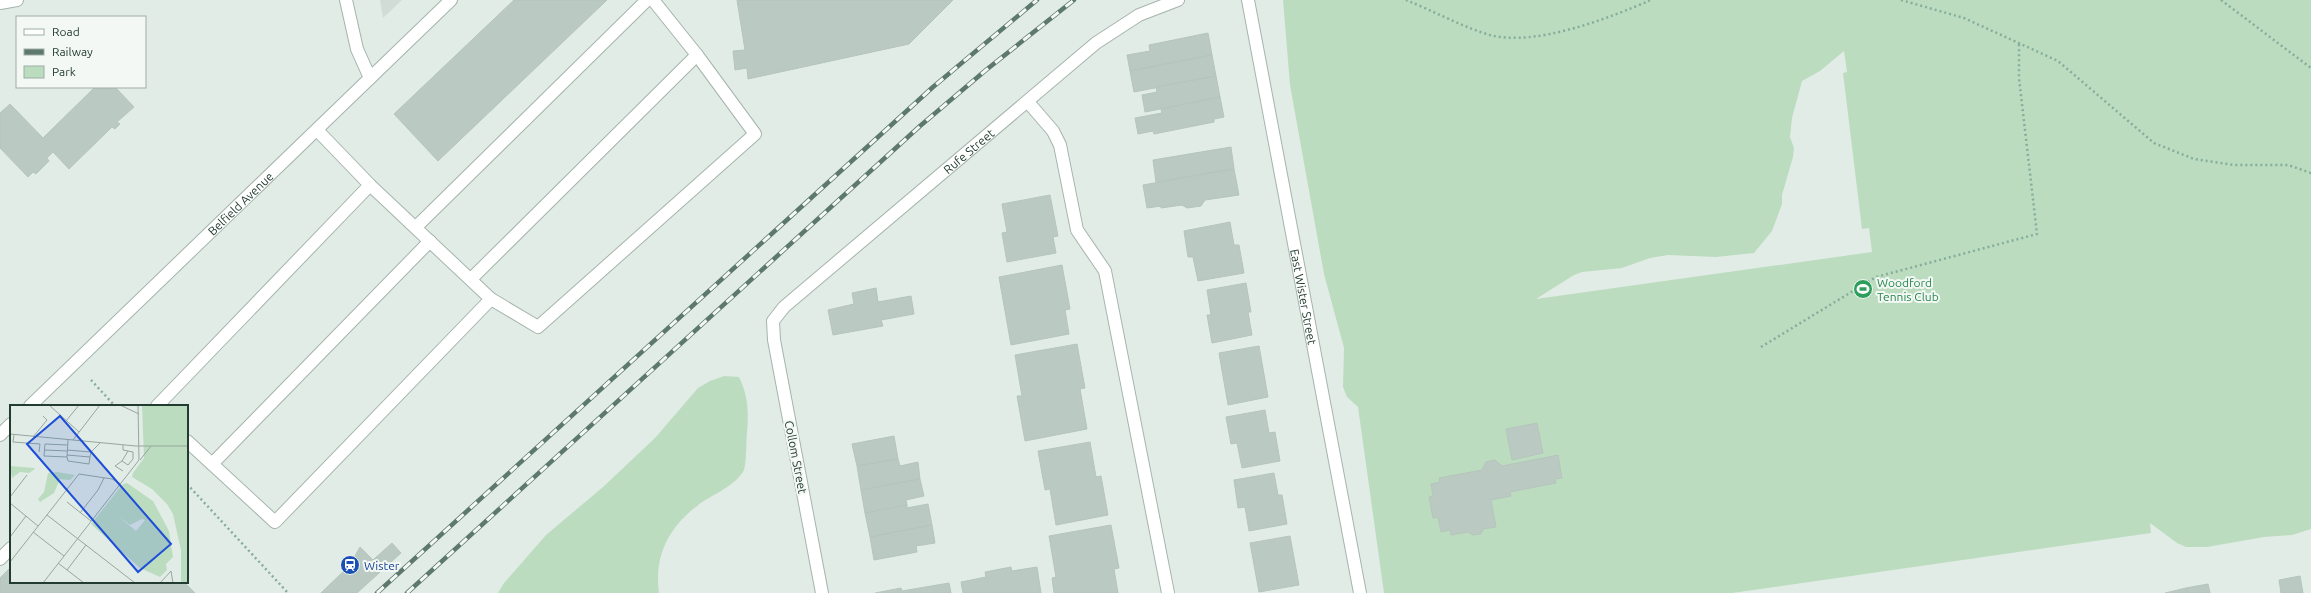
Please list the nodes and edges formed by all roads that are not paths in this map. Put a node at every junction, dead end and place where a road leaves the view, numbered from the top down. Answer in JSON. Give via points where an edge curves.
{"nodes":[{"id":1,"x":18,"y":0,"type":"edge"},
{"id":2,"x":346,"y":0,"type":"edge"},
{"id":3,"x":452,"y":0,"type":"edge"},
{"id":4,"x":647,"y":0,"type":"edge"},
{"id":5,"x":653,"y":0,"type":"edge"},
{"id":6,"x":1178,"y":0,"type":"edge"},
{"id":7,"x":1248,"y":0,"type":"edge"},
{"id":8,"x":0,"y":3,"type":"edge"},
{"id":9,"x":697,"y":55,"type":"junction"},
{"id":10,"x":370,"y":78,"type":"junction"},
{"id":11,"x":1028,"y":102,"type":"junction"},
{"id":12,"x":316,"y":130,"type":"junction"},
{"id":13,"x":370,"y":186,"type":"junction"},
{"id":14,"x":416,"y":228,"type":"junction"},
{"id":15,"x":430,"y":241,"type":"junction"},
{"id":16,"x":471,"y":279,"type":"junction"},
{"id":17,"x":491,"y":299,"type":"junction"},
{"id":18,"x":773,"y":321,"type":"joint"},
{"id":19,"x":31,"y":405,"type":"edge"},
{"id":20,"x":158,"y":405,"type":"edge"},
{"id":21,"x":10,"y":425,"type":"edge"},
{"id":22,"x":0,"y":434,"type":"edge"},
{"id":23,"x":188,"y":442,"type":"edge"},
{"id":24,"x":212,"y":464,"type":"junction"},
{"id":25,"x":10,"y":549,"type":"edge"},
{"id":26,"x":0,"y":559,"type":"edge"},
{"id":27,"x":822,"y":593,"type":"edge"},
{"id":28,"x":1168,"y":593,"type":"edge"},
{"id":29,"x":1360,"y":593,"type":"edge"}],
"edges":[{"from":1,"to":8,"type":"street"},
{"from":2,"to":10,"type":"street","via":[[358,49]]},
{"from":3,"to":10,"type":"street","name":"Belfield Avenue"},
{"from":4,"to":14,"type":"street"},
{"from":5,"to":9,"type":"street"},
{"from":6,"to":11,"type":"street","name":"Rufe Street","via":[[1139,15],[1115,30],[1096,43]]},
{"from":7,"to":29,"type":"street","name":"East Wister Street"},
{"from":9,"to":16,"type":"street"},
{"from":9,"to":17,"type":"street","via":[[755,134],[538,327]]},
{"from":10,"to":12,"type":"street","name":"Belfield Avenue"},
{"from":11,"to":18,"type":"street","name":"Rufe Street","via":[[784,308]]},
{"from":11,"to":28,"type":"street","via":[[1053,131],[1060,144],[1077,230],[1105,271]]},
{"from":12,"to":13,"type":"street"},
{"from":12,"to":19,"type":"street","name":"Belfield Avenue"},
{"from":13,"to":14,"type":"street"},
{"from":13,"to":20,"type":"street"},
{"from":14,"to":15,"type":"street"},
{"from":15,"to":16,"type":"street"},
{"from":15,"to":24,"type":"street"},
{"from":16,"to":17,"type":"street"},
{"from":17,"to":24,"type":"street","via":[[275,522]]},
{"from":18,"to":27,"type":"street","name":"Collom Street","via":[[774,340]]},
{"from":21,"to":22,"type":"street"},
{"from":23,"to":24,"type":"street"},
{"from":25,"to":26,"type":"street"}]}
